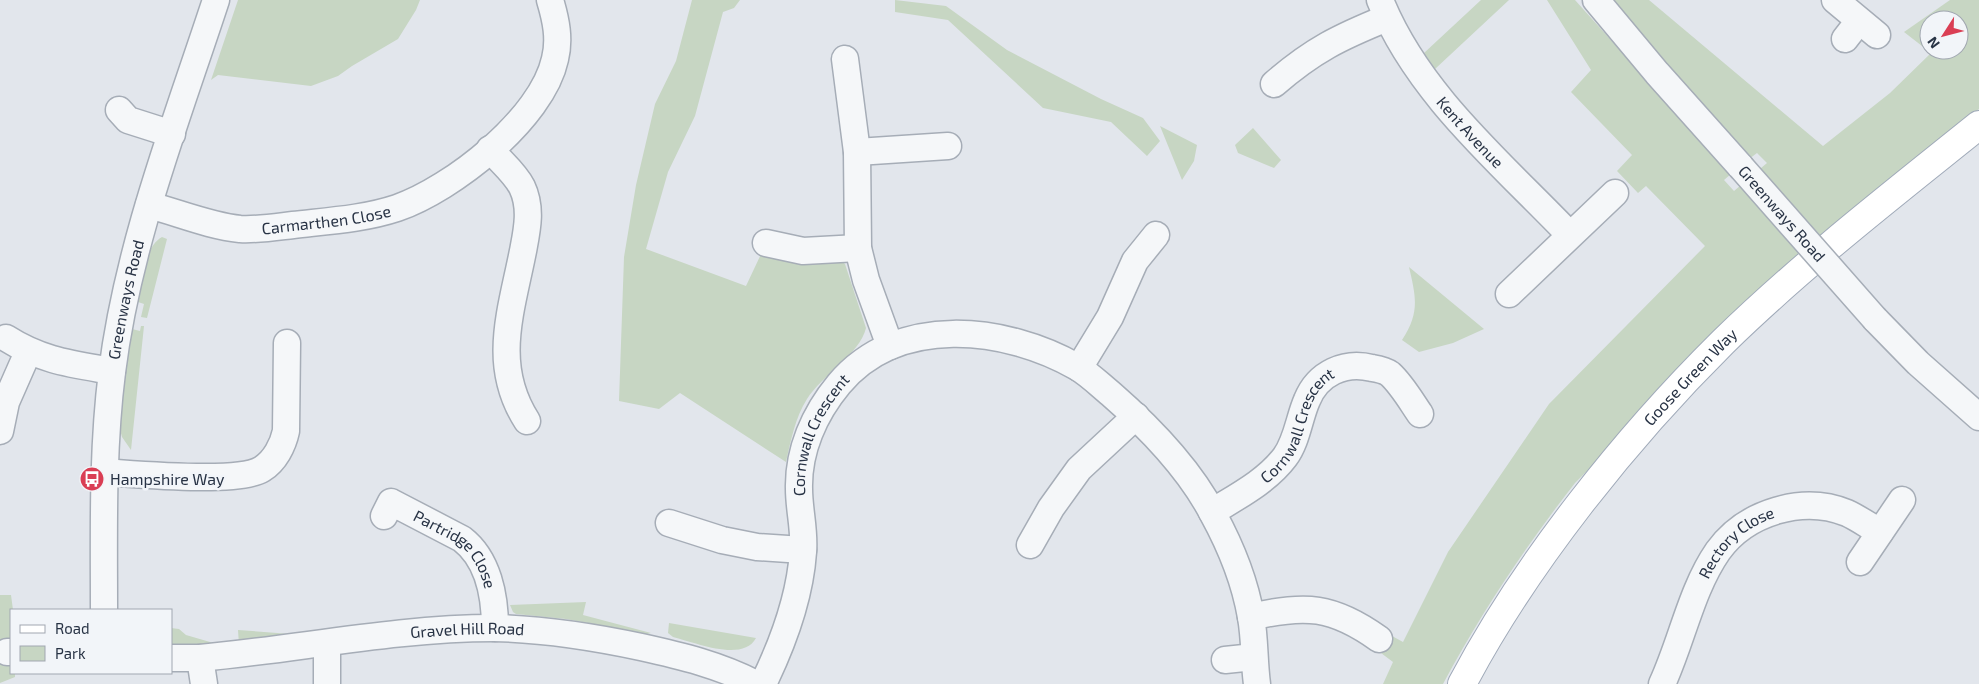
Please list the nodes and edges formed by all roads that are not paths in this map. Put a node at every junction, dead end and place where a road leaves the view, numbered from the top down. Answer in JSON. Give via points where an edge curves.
{"nodes":[{"id":1,"x":216,"y":0,"type":"edge"},
{"id":2,"x":550,"y":0,"type":"edge"},
{"id":3,"x":1596,"y":0,"type":"edge"},
{"id":4,"x":1835,"y":0,"type":"edge"},
{"id":5,"x":1383,"y":9,"type":"edge"},
{"id":6,"x":1860,"y":32,"type":"dead end"},
{"id":7,"x":845,"y":59,"type":"dead end"},
{"id":8,"x":1274,"y":84,"type":"dead end"},
{"id":9,"x":119,"y":110,"type":"dead end"},
{"id":10,"x":1979,"y":125,"type":"edge"},
{"id":11,"x":172,"y":134,"type":"junction"},
{"id":12,"x":948,"y":146,"type":"dead end"},
{"id":13,"x":490,"y":149,"type":"junction"},
{"id":14,"x":856,"y":152,"type":"junction"},
{"id":15,"x":1615,"y":192,"type":"dead end"},
{"id":16,"x":149,"y":204,"type":"junction"},
{"id":17,"x":1569,"y":234,"type":"junction"},
{"id":18,"x":1156,"y":235,"type":"dead end"},
{"id":19,"x":766,"y":242,"type":"dead end"},
{"id":20,"x":858,"y":248,"type":"junction"},
{"id":21,"x":1509,"y":294,"type":"dead end"},
{"id":22,"x":6,"y":338,"type":"dead end"},
{"id":23,"x":890,"y":346,"type":"junction"},
{"id":24,"x":28,"y":352,"type":"junction"},
{"id":25,"x":280,"y":353,"type":"dead end"},
{"id":26,"x":1079,"y":368,"type":"junction"},
{"id":27,"x":112,"y":371,"type":"junction"},
{"id":28,"x":1420,"y":414,"type":"dead end"},
{"id":29,"x":1136,"y":416,"type":"junction"},
{"id":30,"x":1979,"y":417,"type":"edge"},
{"id":31,"x":527,"y":421,"type":"dead end"},
{"id":32,"x":0,"y":431,"type":"edge"},
{"id":33,"x":104,"y":472,"type":"junction"},
{"id":34,"x":1902,"y":500,"type":"dead end"},
{"id":35,"x":1212,"y":512,"type":"junction"},
{"id":36,"x":384,"y":516,"type":"dead end"},
{"id":37,"x":677,"y":532,"type":"dead end"},
{"id":38,"x":1880,"y":532,"type":"junction"},
{"id":39,"x":1030,"y":545,"type":"dead end"},
{"id":40,"x":803,"y":550,"type":"junction"},
{"id":41,"x":1860,"y":562,"type":"dead end"},
{"id":42,"x":104,"y":609,"type":"edge"},
{"id":43,"x":1251,"y":617,"type":"junction"},
{"id":44,"x":495,"y":628,"type":"junction"},
{"id":45,"x":1379,"y":639,"type":"dead end"},
{"id":46,"x":327,"y":642,"type":"junction"},
{"id":47,"x":1254,"y":657,"type":"junction"},
{"id":48,"x":172,"y":658,"type":"edge"},
{"id":49,"x":200,"y":658,"type":"junction"},
{"id":50,"x":1225,"y":660,"type":"dead end"},
{"id":51,"x":204,"y":684,"type":"edge"},
{"id":52,"x":327,"y":684,"type":"edge"},
{"id":53,"x":756,"y":684,"type":"edge"},
{"id":54,"x":763,"y":684,"type":"edge"},
{"id":55,"x":1257,"y":684,"type":"edge"},
{"id":56,"x":1462,"y":684,"type":"edge"},
{"id":57,"x":1662,"y":684,"type":"edge"}],
"edges":[{"from":1,"to":11,"type":"street","name":"Greenways Road"},
{"from":2,"to":13,"type":"street","name":"Carmarthen Close","via":[[558,41],[547,82],[511,132]]},
{"from":3,"to":30,"type":"street","name":"Greenways Road","bridge":true,"via":[[1875,319],[1918,363]]},
{"from":4,"to":6,"type":"street"},
{"from":5,"to":8,"type":"street","name":"Kent Avenue","via":[[1301,60]]},
{"from":5,"to":17,"type":"street","name":"Kent Avenue","via":[[1414,66],[1437,97]]},
{"from":7,"to":14,"type":"street"},
{"from":9,"to":11,"type":"street","via":[[128,120]]},
{"from":10,"to":56,"type":"main road","name":"Goose Green Way","via":[[1802,271],[1723,342],[1651,419],[1584,499],[1528,577],[1476,656]]},
{"from":11,"to":16,"type":"street","name":"Greenways Road"},
{"from":12,"to":14,"type":"street"},
{"from":13,"to":16,"type":"street","name":"Carmarthen Close","via":[[422,197],[366,216],[241,229]]},
{"from":13,"to":31,"type":"street","via":[[522,187],[527,200],[528,229],[505,346],[512,388]]},
{"from":14,"to":20,"type":"street"},
{"from":15,"to":17,"type":"street"},
{"from":16,"to":27,"type":"street","name":"Greenways Road","via":[[127,287]]},
{"from":17,"to":21,"type":"street"},
{"from":18,"to":26,"type":"street","via":[[1135,261],[1110,318]]},
{"from":19,"to":20,"type":"street","via":[[803,251]]},
{"from":20,"to":23,"type":"street"},
{"from":22,"to":24,"type":"street"},
{"from":23,"to":26,"type":"street","name":"Cornwall Crescent","via":[[950,333],[983,335],[1023,345]]},
{"from":23,"to":40,"type":"street","name":"Cornwall Crescent","via":[[862,362],[840,383],[822,406],[810,432],[801,457],[799,489]]},
{"from":24,"to":27,"type":"street","via":[[59,362]]},
{"from":24,"to":32,"type":"street","via":[[6,402]]},
{"from":25,"to":33,"type":"street","via":[[286,431],[277,453],[261,470],[233,477]]},
{"from":26,"to":29,"type":"street","name":"Cornwall Crescent"},
{"from":27,"to":33,"type":"street","name":"Greenways Road"},
{"from":28,"to":35,"type":"street","name":"Cornwall Crescent","via":[[1394,366],[1344,366],[1321,380],[1307,398],[1294,440],[1278,466]]},
{"from":29,"to":35,"type":"street","name":"Cornwall Crescent","via":[[1190,478]]},
{"from":29,"to":39,"type":"street","via":[[1079,469]]},
{"from":33,"to":42,"type":"street","name":"Greenways Road"},
{"from":34,"to":38,"type":"street"},
{"from":35,"to":43,"type":"street","name":"Cornwall Crescent","via":[[1227,542]]},
{"from":36,"to":44,"type":"street","name":"Partridge Close","via":[[391,502],[471,546],[488,578]]},
{"from":37,"to":40,"type":"street","via":[[757,547]]},
{"from":38,"to":41,"type":"street"},
{"from":38,"to":57,"type":"street","name":"Rectory Close","via":[[1848,513],[1824,506],[1780,509],[1748,524],[1729,538],[1709,568]]},
{"from":40,"to":54,"type":"street","name":"Cornwall Crescent","via":[[789,621]]},
{"from":43,"to":45,"type":"street","via":[[1284,609],[1311,609],[1343,617]]},
{"from":43,"to":47,"type":"street","name":"Cornwall Crescent"},
{"from":44,"to":46,"type":"street","name":"Gravel Hill Road"},
{"from":44,"to":53,"type":"street","name":"Gravel Hill Road","via":[[573,636],[671,653],[700,660]]},
{"from":46,"to":49,"type":"street","name":"Gravel Hill Road"},
{"from":46,"to":52,"type":"street"},
{"from":47,"to":50,"type":"street"},
{"from":47,"to":55,"type":"street","name":"Cornwall Crescent"},
{"from":48,"to":49,"type":"street","name":"Gravel Hill Road"},
{"from":49,"to":51,"type":"street"}]}
